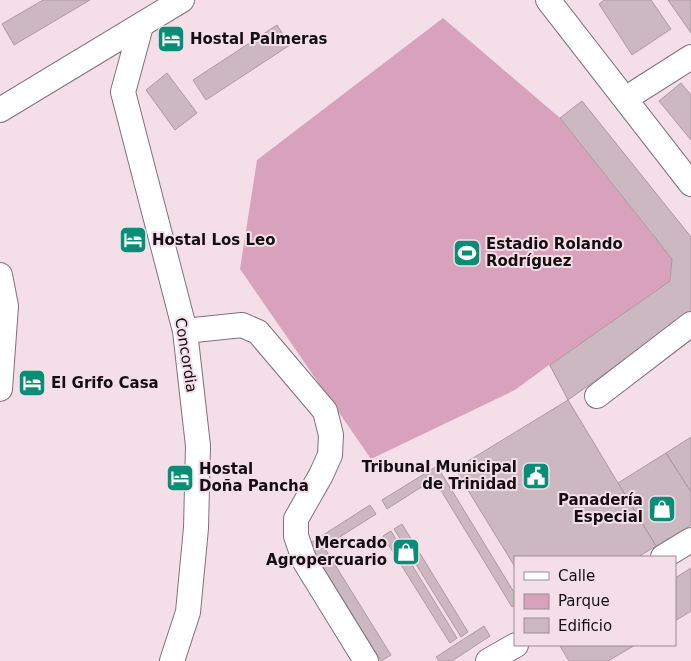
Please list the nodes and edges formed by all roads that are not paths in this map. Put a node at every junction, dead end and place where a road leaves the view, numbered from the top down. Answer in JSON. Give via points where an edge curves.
{"nodes":[{"id":1,"x":182,"y":0,"type":"edge"},
{"id":2,"x":548,"y":0,"type":"edge"},
{"id":3,"x":141,"y":26,"type":"junction"},
{"id":4,"x":691,"y":57,"type":"edge"},
{"id":5,"x":625,"y":99,"type":"junction"},
{"id":6,"x":0,"y":110,"type":"edge"},
{"id":7,"x":691,"y":184,"type":"edge"},
{"id":8,"x":0,"y":275,"type":"edge"},
{"id":9,"x":691,"y":324,"type":"edge"},
{"id":10,"x":185,"y":331,"type":"junction"},
{"id":11,"x":0,"y":389,"type":"edge"},
{"id":12,"x":598,"y":396,"type":"dead end"},
{"id":13,"x":691,"y":540,"type":"edge"},
{"id":14,"x":665,"y":556,"type":"edge"},
{"id":15,"x":514,"y":646,"type":"edge"},
{"id":16,"x":172,"y":661,"type":"edge"},
{"id":17,"x":366,"y":661,"type":"edge"},
{"id":18,"x":488,"y":661,"type":"edge"}],
"edges":[{"from":1,"to":3,"type":"street"},
{"from":2,"to":5,"type":"street"},
{"from":3,"to":6,"type":"street"},
{"from":3,"to":10,"type":"street","name":"Concordia","via":[[123,92]]},
{"from":4,"to":5,"type":"street"},
{"from":5,"to":7,"type":"street"},
{"from":8,"to":11,"type":"street","via":[[6,306]]},
{"from":9,"to":12,"type":"street"},
{"from":10,"to":16,"type":"street","name":"Concordia","via":[[198,446],[196,528],[188,612]]},
{"from":10,"to":17,"type":"street","via":[[242,325],[258,332],[325,411],[332,435],[330,455],[296,519],[296,536],[305,562]]},
{"from":13,"to":14,"type":"street"},
{"from":15,"to":18,"type":"street"}]}
